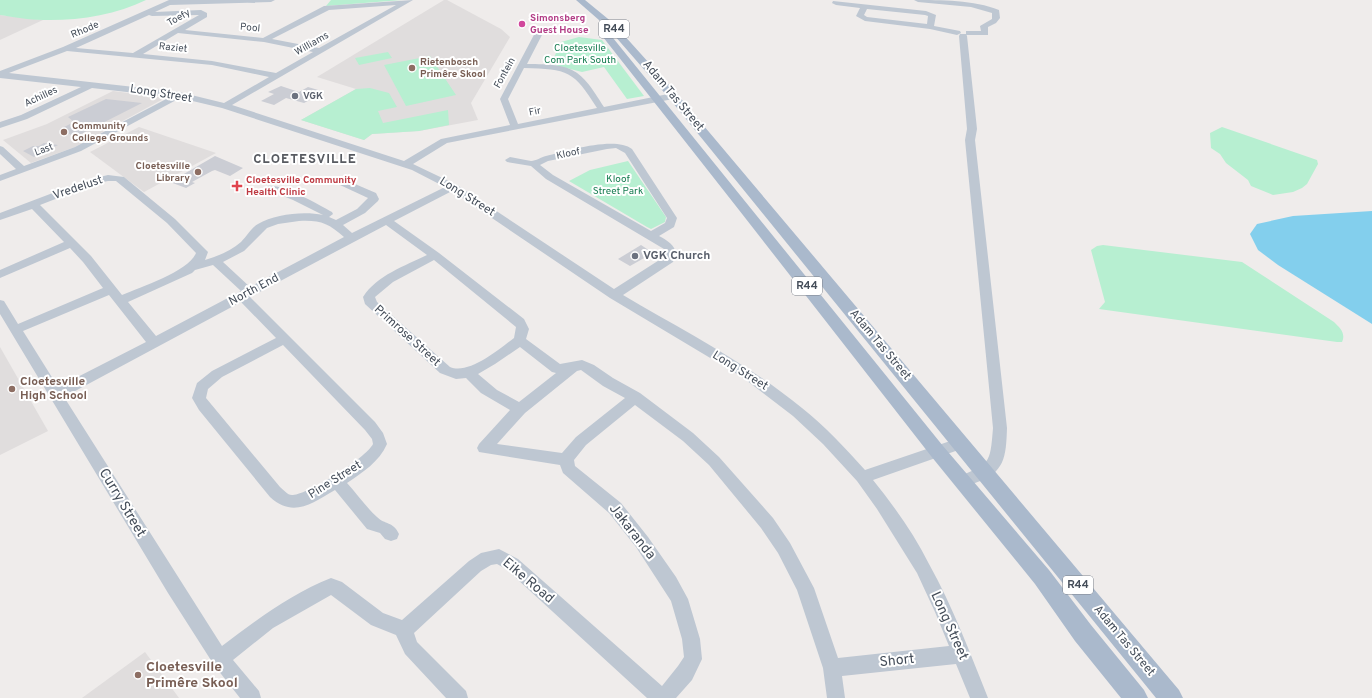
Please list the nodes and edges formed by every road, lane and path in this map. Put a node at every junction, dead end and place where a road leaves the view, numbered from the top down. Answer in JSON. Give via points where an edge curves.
{"nodes":[{"id":1,"x":271,"y":0,"type":"edge"},
{"id":2,"x":575,"y":0,"type":"edge"},
{"id":3,"x":580,"y":0,"type":"edge"},
{"id":4,"x":918,"y":0,"type":"edge"},
{"id":5,"x":173,"y":1,"type":"edge"},
{"id":6,"x":408,"y":1,"type":"edge"},
{"id":7,"x":836,"y":3,"type":"dead end"},
{"id":8,"x":864,"y":6,"type":"junction"},
{"id":9,"x":147,"y":14,"type":"junction"},
{"id":10,"x":930,"y":27,"type":"junction"},
{"id":11,"x":177,"y":31,"type":"junction"},
{"id":12,"x":540,"y":31,"type":"dead end"},
{"id":13,"x":963,"y":34,"type":"junction"},
{"id":14,"x":264,"y":40,"type":"junction"},
{"id":15,"x":66,"y":49,"type":"junction"},
{"id":16,"x":320,"y":51,"type":"junction"},
{"id":17,"x":134,"y":56,"type":"junction"},
{"id":18,"x":522,"y":66,"type":"junction"},
{"id":19,"x":0,"y":74,"type":"edge"},
{"id":20,"x":277,"y":76,"type":"junction"},
{"id":21,"x":91,"y":85,"type":"junction"},
{"id":22,"x":179,"y":95,"type":"junction"},
{"id":23,"x":665,"y":98,"type":"junction"},
{"id":24,"x":225,"y":106,"type":"junction"},
{"id":25,"x":602,"y":110,"type":"junction"},
{"id":26,"x":0,"y":125,"type":"edge"},
{"id":27,"x":515,"y":126,"type":"junction"},
{"id":28,"x":0,"y":149,"type":"edge"},
{"id":29,"x":510,"y":160,"type":"dead end"},
{"id":30,"x":406,"y":164,"type":"junction"},
{"id":31,"x":534,"y":164,"type":"junction"},
{"id":32,"x":23,"y":170,"type":"junction"},
{"id":33,"x":0,"y":178,"type":"edge"},
{"id":34,"x":344,"y":183,"type":"dead end"},
{"id":35,"x":453,"y":187,"type":"junction"},
{"id":36,"x":272,"y":188,"type":"dead end"},
{"id":37,"x":33,"y":204,"type":"junction"},
{"id":38,"x":361,"y":210,"type":"junction"},
{"id":39,"x":324,"y":216,"type":"junction"},
{"id":40,"x":0,"y":217,"type":"edge"},
{"id":41,"x":386,"y":220,"type":"junction"},
{"id":42,"x":335,"y":225,"type":"junction"},
{"id":43,"x":651,"y":236,"type":"junction"},
{"id":44,"x":352,"y":238,"type":"junction"},
{"id":45,"x":72,"y":243,"type":"junction"},
{"id":46,"x":435,"y":255,"type":"junction"},
{"id":47,"x":215,"y":261,"type":"junction"},
{"id":48,"x":195,"y":266,"type":"junction"},
{"id":49,"x":0,"y":274,"type":"edge"},
{"id":50,"x":111,"y":289,"type":"junction"},
{"id":51,"x":246,"y":294,"type":"junction"},
{"id":52,"x":614,"y":295,"type":"junction"},
{"id":53,"x":121,"y":300,"type":"junction"},
{"id":54,"x":0,"y":304,"type":"edge"},
{"id":55,"x":15,"y":330,"type":"junction"},
{"id":56,"x":284,"y":339,"type":"junction"},
{"id":57,"x":519,"y":341,"type":"junction"},
{"id":58,"x":154,"y":343,"type":"junction"},
{"id":59,"x":572,"y":368,"type":"junction"},
{"id":60,"x":469,"y":372,"type":"junction"},
{"id":61,"x":56,"y":395,"type":"junction"},
{"id":62,"x":635,"y":397,"type":"junction"},
{"id":63,"x":520,"y":409,"type":"junction"},
{"id":64,"x":962,"y":443,"type":"junction"},
{"id":65,"x":937,"y":451,"type":"junction"},
{"id":66,"x":566,"y":459,"type":"junction"},
{"id":67,"x":986,"y":472,"type":"junction"},
{"id":68,"x":862,"y":477,"type":"junction"},
{"id":69,"x":962,"y":481,"type":"junction"},
{"id":70,"x":337,"y":482,"type":"junction"},
{"id":71,"x":391,"y":534,"type":"dead end"},
{"id":72,"x":404,"y":630,"type":"junction"},
{"id":73,"x":962,"y":654,"type":"junction"},
{"id":74,"x":220,"y":659,"type":"junction"},
{"id":75,"x":832,"y":668,"type":"junction"},
{"id":76,"x":252,"y":698,"type":"edge"},
{"id":77,"x":459,"y":698,"type":"edge"},
{"id":78,"x":663,"y":698,"type":"edge"},
{"id":79,"x":836,"y":698,"type":"edge"},
{"id":80,"x":979,"y":698,"type":"edge"},
{"id":81,"x":1136,"y":698,"type":"edge"},
{"id":82,"x":1171,"y":698,"type":"edge"}],
"edges":[{"from":1,"to":5,"type":"street"},
{"from":2,"to":23,"type":"main road","name":"Adam Tas Street","number":"R44"},
{"from":3,"to":23,"type":"main road","name":"Adam Tas Street","number":"R44","via":[[610,25]]},
{"from":4,"to":13,"type":"street","via":[[988,8],[996,12],[995,22],[984,26],[985,33]]},
{"from":5,"to":9,"type":"street","name":"Rhode"},
{"from":6,"to":14,"type":"street","via":[[324,9]]},
{"from":6,"to":16,"type":"street","name":"Williams"},
{"from":7,"to":8,"type":"street"},
{"from":8,"to":10,"type":"street","via":[[926,12],[932,15]]},
{"from":8,"to":10,"type":"street","via":[[860,16],[865,19]]},
{"from":9,"to":11,"type":"street","name":"Toefy","via":[[203,13],[203,17]]},
{"from":9,"to":15,"type":"street","name":"Rhode"},
{"from":10,"to":13,"type":"street"},
{"from":11,"to":14,"type":"street","name":"Pool"},
{"from":11,"to":17,"type":"street","name":"Toefy"},
{"from":12,"to":18,"type":"street","name":"Fontein"},
{"from":13,"to":67,"type":"street","via":[[972,129],[970,140],[1000,428],[999,453]]},
{"from":14,"to":16,"type":"street","name":"Pool"},
{"from":15,"to":17,"type":"street","name":"Raziet"},
{"from":15,"to":19,"type":"street","name":"Rhode"},
{"from":16,"to":20,"type":"street","name":"Williams"},
{"from":17,"to":20,"type":"street","name":"Raziet","via":[[217,64]]},
{"from":18,"to":25,"type":"street","via":[[556,69],[574,74],[582,80]]},
{"from":18,"to":27,"type":"street","name":"Fontein","via":[[504,98]]},
{"from":19,"to":21,"type":"street","name":"Long Street"},
{"from":20,"to":24,"type":"street","name":"Williams"},
{"from":21,"to":22,"type":"street","name":"Long Street"},
{"from":21,"to":26,"type":"street","name":"Achilles"},
{"from":22,"to":24,"type":"street","name":"Long Street"},
{"from":22,"to":32,"type":"street","name":"Last","via":[[78,149]]},
{"from":23,"to":25,"type":"street","name":"Fir"},
{"from":23,"to":64,"type":"main road","name":"Adam Tas Street","number":"R44"},
{"from":23,"to":65,"type":"main road","name":"Adam Tas Street","number":"R44"},
{"from":24,"to":30,"type":"street","name":"Long Street"},
{"from":25,"to":27,"type":"street","name":"Fir"},
{"from":27,"to":30,"type":"street","name":"Fir","via":[[444,140]]},
{"from":28,"to":32,"type":"street"},
{"from":29,"to":31,"type":"street"},
{"from":30,"to":35,"type":"street","name":"Long Street"},
{"from":31,"to":43,"type":"street","name":"Kloof","via":[[538,169]]},
{"from":31,"to":43,"type":"street","name":"Kloof","via":[[545,159],[607,146],[617,145],[625,148],[672,218],[670,225]]},
{"from":32,"to":33,"type":"street","name":"Last"},
{"from":34,"to":38,"type":"street","via":[[375,197]]},
{"from":35,"to":41,"type":"street","name":"North End"},
{"from":35,"to":52,"type":"street","name":"Long Street"},
{"from":36,"to":39,"type":"street","via":[[297,198]]},
{"from":37,"to":40,"type":"street"},
{"from":37,"to":45,"type":"street","name":"Vredelust"},
{"from":37,"to":48,"type":"street","name":"Vredelust","via":[[99,180],[120,179],[200,249],[202,256]]},
{"from":38,"to":39,"type":"street"},
{"from":38,"to":42,"type":"street"},
{"from":39,"to":42,"type":"street"},
{"from":39,"to":47,"type":"street","via":[[272,222],[259,228],[239,249]]},
{"from":41,"to":44,"type":"street","name":"North End"},
{"from":41,"to":46,"type":"street"},
{"from":42,"to":44,"type":"street"},
{"from":43,"to":52,"type":"street","name":"Kloof","via":[[671,250],[669,260]]},
{"from":44,"to":51,"type":"street","name":"North End"},
{"from":45,"to":49,"type":"street"},
{"from":45,"to":50,"type":"street","name":"Vredelust"},
{"from":46,"to":57,"type":"street","via":[[520,322],[523,332]]},
{"from":46,"to":60,"type":"street","name":"Primrose Street","via":[[382,283],[371,292],[371,304],[445,370],[460,374]]},
{"from":47,"to":48,"type":"street"},
{"from":47,"to":51,"type":"street","name":"Pine Street"},
{"from":48,"to":53,"type":"street"},
{"from":50,"to":53,"type":"street","name":"Vredelust"},
{"from":50,"to":55,"type":"street"},
{"from":51,"to":56,"type":"street","name":"Pine Street"},
{"from":51,"to":58,"type":"street","name":"North End"},
{"from":52,"to":68,"type":"street","name":"Long Street","via":[[773,392],[828,440]]},
{"from":53,"to":58,"type":"street","name":"Vredelust"},
{"from":54,"to":55,"type":"street","name":"Curry Street"},
{"from":55,"to":61,"type":"street","name":"Curry Street"},
{"from":56,"to":70,"type":"street","name":"Pine Street","via":[[378,437],[380,445],[376,453]]},
{"from":56,"to":70,"type":"street","name":"Pine Street","via":[[216,374],[202,387],[199,398],[284,500],[302,500]]},
{"from":57,"to":59,"type":"street","via":[[556,369]]},
{"from":57,"to":60,"type":"street"},
{"from":58,"to":61,"type":"street","name":"North End"},
{"from":59,"to":62,"type":"street","via":[[582,365]]},
{"from":59,"to":63,"type":"street"},
{"from":60,"to":63,"type":"street","via":[[498,398]]},
{"from":61,"to":74,"type":"street","name":"Curry Street"},
{"from":62,"to":66,"type":"street","via":[[581,441]]},
{"from":62,"to":75,"type":"street","via":[[688,437],[714,461],[767,523],[784,548],[805,588]]},
{"from":63,"to":66,"type":"street","via":[[484,448]]},
{"from":64,"to":65,"type":"street"},
{"from":64,"to":67,"type":"main road","name":"Adam Tas Street","number":"R44"},
{"from":65,"to":68,"type":"street"},
{"from":65,"to":69,"type":"main road","name":"Adam Tas Street","number":"R44"},
{"from":66,"to":78,"type":"street","name":"Jakaranda","via":[[568,468],[615,508],[670,582],[679,599],[691,639],[693,659],[685,673]]},
{"from":67,"to":69,"type":"street"},
{"from":67,"to":82,"type":"main road","name":"Adam Tas Street","number":"R44"},
{"from":68,"to":73,"type":"street","name":"Long Street","via":[[902,533],[923,568]]},
{"from":69,"to":81,"type":"main road","name":"Adam Tas Street","number":"R44","via":[[1042,577]]},
{"from":70,"to":71,"type":"street","via":[[373,524],[385,528]]},
{"from":72,"to":74,"type":"street","via":[[377,619],[331,586],[267,622]]},
{"from":72,"to":77,"type":"street","via":[[411,648]]},
{"from":72,"to":78,"type":"street","name":"Eike Road","via":[[475,566],[486,558],[499,556],[512,564]]},
{"from":73,"to":75,"type":"street","name":"Short"},
{"from":73,"to":80,"type":"street","name":"Long Street"},
{"from":74,"to":76,"type":"street","name":"Curry Street"},
{"from":75,"to":79,"type":"street"}]}
